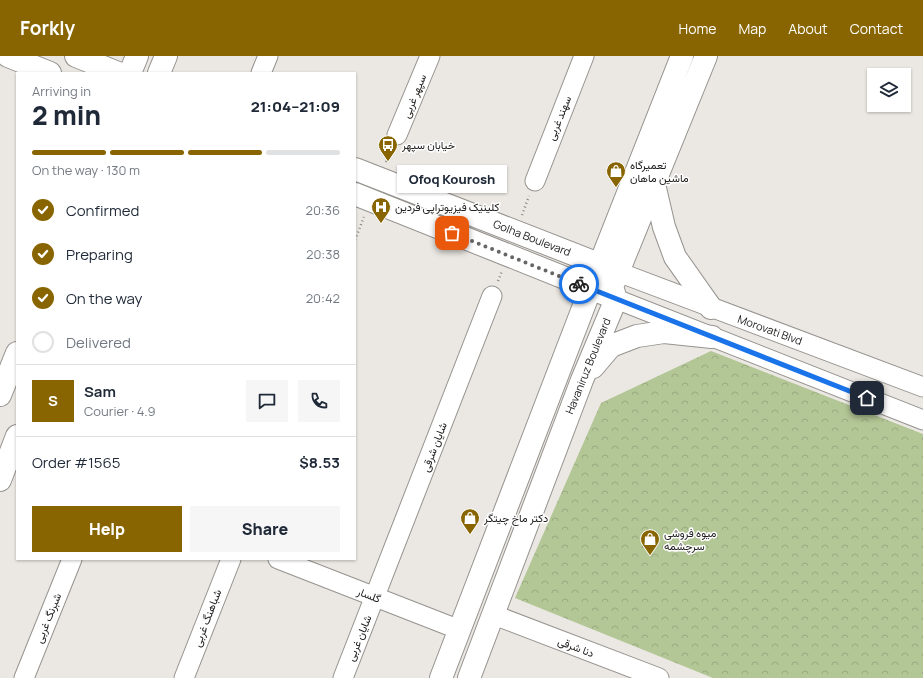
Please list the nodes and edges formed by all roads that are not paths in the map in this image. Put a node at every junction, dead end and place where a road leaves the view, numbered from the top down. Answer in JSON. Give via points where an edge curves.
{"nodes":[{"id":1,"x":8,"y":56,"type":"edge"},
{"id":2,"x":76,"y":56,"type":"edge"},
{"id":3,"x":137,"y":56,"type":"edge"},
{"id":4,"x":166,"y":56,"type":"edge"},
{"id":5,"x":268,"y":56,"type":"edge"},
{"id":6,"x":430,"y":56,"type":"edge"},
{"id":7,"x":584,"y":56,"type":"edge"},
{"id":8,"x":682,"y":56,"type":"edge"},
{"id":9,"x":706,"y":56,"type":"edge"},
{"id":10,"x":48,"y":72,"type":"edge"},
{"id":11,"x":116,"y":72,"type":"edge"},
{"id":12,"x":130,"y":72,"type":"edge"},
{"id":13,"x":159,"y":72,"type":"edge"},
{"id":14,"x":261,"y":72,"type":"edge"},
{"id":15,"x":397,"y":135,"type":"dead end"},
{"id":16,"x":356,"y":169,"type":"edge"},
{"id":17,"x":535,"y":181,"type":"dead end"},
{"id":18,"x":654,"y":184,"type":"junction"},
{"id":19,"x":356,"y":194,"type":"edge"},
{"id":20,"x":609,"y":268,"type":"junction"},
{"id":21,"x":591,"y":288,"type":"junction"},
{"id":22,"x":492,"y":296,"type":"dead end"},
{"id":23,"x":616,"y":299,"type":"junction"},
{"id":24,"x":711,"y":308,"type":"junction"},
{"id":25,"x":712,"y":337,"type":"junction"},
{"id":26,"x":16,"y":355,"type":"edge"},
{"id":27,"x":582,"y":380,"type":"junction"},
{"id":28,"x":923,"y":387,"type":"edge"},
{"id":29,"x":0,"y":394,"type":"edge"},
{"id":30,"x":923,"y":420,"type":"edge"},
{"id":31,"x":16,"y":439,"type":"edge"},
{"id":32,"x":0,"y":480,"type":"edge"},
{"id":33,"x":72,"y":560,"type":"edge"},
{"id":34,"x":231,"y":560,"type":"edge"},
{"id":35,"x":281,"y":560,"type":"edge"},
{"id":36,"x":375,"y":597,"type":"junction"},
{"id":37,"x":494,"y":615,"type":"junction"},
{"id":38,"x":460,"y":630,"type":"junction"},
{"id":39,"x":24,"y":678,"type":"edge"},
{"id":40,"x":184,"y":678,"type":"edge"},
{"id":41,"x":343,"y":678,"type":"edge"},
{"id":42,"x":441,"y":678,"type":"edge"},
{"id":43,"x":469,"y":678,"type":"edge"},
{"id":44,"x":659,"y":678,"type":"edge"}],
"edges":[{"from":1,"to":10,"type":"main road"},
{"from":2,"to":11,"type":"main road"},
{"from":3,"to":12,"type":"main road"},
{"from":4,"to":13,"type":"main road"},
{"from":5,"to":14,"type":"street"},
{"from":6,"to":15,"type":"street","name":"سپهر غربی"},
{"from":7,"to":17,"type":"street","name":"سهند غربی"},
{"from":8,"to":20,"type":"main road","name":"Havaniruz Boulevard"},
{"from":9,"to":18,"type":"main road","name":"Havaniruz Boulevard"},
{"from":16,"to":20,"type":"main road","name":"Golha Boulevard"},
{"from":18,"to":20,"type":"main road","name":"Havaniruz Boulevard"},
{"from":18,"to":24,"type":"main road","via":[[664,227],[675,257]]},
{"from":19,"to":21,"type":"main road"},
{"from":20,"to":21,"type":"main road","name":"Havaniruz Boulevard"},
{"from":20,"to":23,"type":"main road","name":"Havaniruz Boulevard"},
{"from":20,"to":24,"type":"street","name":"Morovati Blvd"},
{"from":21,"to":23,"type":"main road"},
{"from":21,"to":38,"type":"main road","name":"Havaniruz Boulevard"},
{"from":22,"to":36,"type":"street","name":"شایان شرقی"},
{"from":23,"to":25,"type":"street"},
{"from":23,"to":27,"type":"main road","name":"Havaniruz Boulevard"},
{"from":24,"to":28,"type":"street","name":"Morovati Blvd"},
{"from":25,"to":27,"type":"main road","via":[[664,332],[638,336],[611,346]]},
{"from":25,"to":30,"type":"street"},
{"from":26,"to":29,"type":"main road"},
{"from":27,"to":37,"type":"main road","name":"Havaniruz Boulevard"},
{"from":31,"to":32,"type":"main road"},
{"from":33,"to":39,"type":"street","name":"شبرنگ غربی"},
{"from":34,"to":40,"type":"street","name":"شباهنگ غربی"},
{"from":35,"to":36,"type":"street","name":"گلسار"},
{"from":36,"to":38,"type":"street","name":"گلسار"},
{"from":36,"to":41,"type":"street","name":"شایان غربی"},
{"from":37,"to":43,"type":"main road","name":"Havaniruz Boulevard"},
{"from":37,"to":44,"type":"street","name":"دنا شرقی"},
{"from":38,"to":42,"type":"main road","name":"Havaniruz Boulevard"}]}
